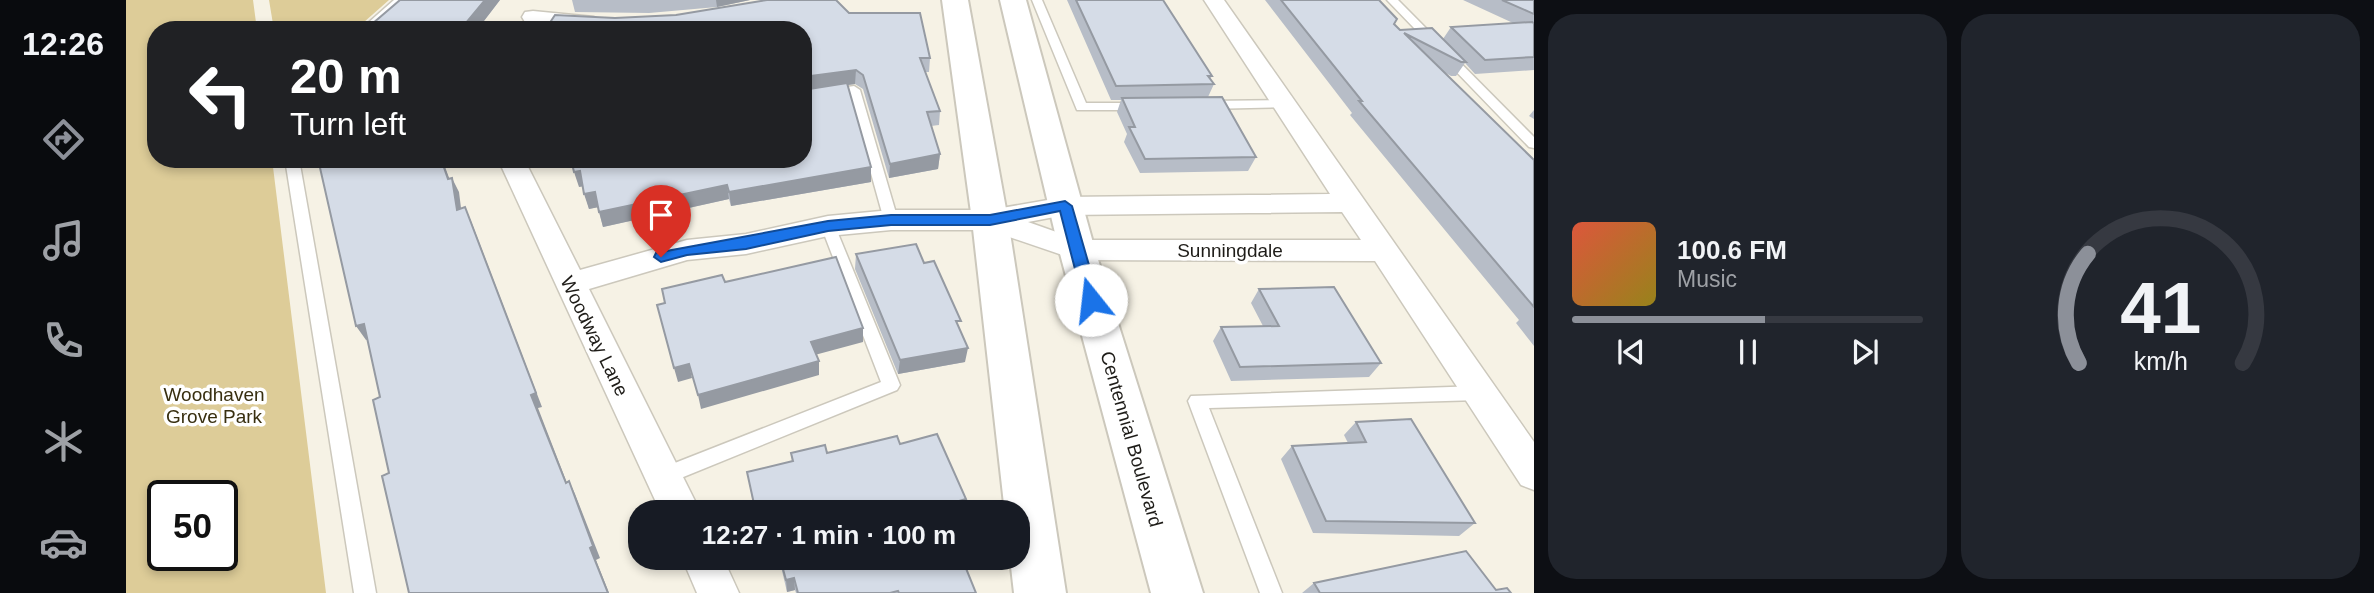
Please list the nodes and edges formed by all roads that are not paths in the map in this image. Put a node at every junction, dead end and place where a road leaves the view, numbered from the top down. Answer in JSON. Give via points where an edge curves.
{"nodes":[{"id":1,"x":400,"y":0,"type":"edge"},
{"id":2,"x":549,"y":0,"type":"edge"},
{"id":3,"x":955,"y":0,"type":"edge"},
{"id":4,"x":1013,"y":0,"type":"edge"},
{"id":5,"x":1037,"y":0,"type":"edge"},
{"id":6,"x":1214,"y":0,"type":"edge"},
{"id":7,"x":1392,"y":0,"type":"edge"},
{"id":8,"x":376,"y":21,"type":"edge"},
{"id":9,"x":530,"y":21,"type":"edge"},
{"id":10,"x":812,"y":97,"type":"edge"},
{"id":11,"x":1284,"y":104,"type":"junction"},
{"id":12,"x":1149,"y":106,"type":"edge"},
{"id":13,"x":1190,"y":106,"type":"edge"},
{"id":14,"x":1534,"y":144,"type":"edge"},
{"id":15,"x":294,"y":168,"type":"edge"},
{"id":16,"x":514,"y":168,"type":"edge"},
{"id":17,"x":1350,"y":203,"type":"junction"},
{"id":18,"x":1065,"y":206,"type":"junction"},
{"id":19,"x":891,"y":220,"type":"junction"},
{"id":20,"x":990,"y":220,"type":"junction"},
{"id":21,"x":828,"y":226,"type":"junction"},
{"id":22,"x":1077,"y":250,"type":"junction"},
{"id":23,"x":1383,"y":251,"type":"junction"},
{"id":24,"x":569,"y":284,"type":"junction"},
{"id":25,"x":1479,"y":393,"type":"junction"},
{"id":26,"x":1523,"y":443,"type":"edge"},
{"id":27,"x":1534,"y":474,"type":"edge"},
{"id":28,"x":664,"y":477,"type":"junction"},
{"id":29,"x":675,"y":500,"type":"edge"},
{"id":30,"x":707,"y":570,"type":"edge"},
{"id":31,"x":365,"y":593,"type":"edge"},
{"id":32,"x":718,"y":593,"type":"edge"},
{"id":33,"x":1040,"y":593,"type":"edge"},
{"id":34,"x":1177,"y":593,"type":"edge"},
{"id":35,"x":1271,"y":593,"type":"edge"}],
"edges":[{"from":1,"to":8,"type":"lane"},
{"from":2,"to":9,"type":"street"},
{"from":3,"to":20,"type":"main road"},
{"from":4,"to":18,"type":"main road","name":"Centennial Boulevard"},
{"from":5,"to":12,"type":"lane","via":[[1082,107]]},
{"from":6,"to":11,"type":"street"},
{"from":7,"to":14,"type":"lane"},
{"from":10,"to":19,"type":"lane","via":[[854,90]]},
{"from":11,"to":13,"type":"lane"},
{"from":11,"to":17,"type":"street"},
{"from":15,"to":31,"type":"lane"},
{"from":16,"to":24,"type":"street","name":"Woodway Lane"},
{"from":17,"to":18,"type":"street"},
{"from":17,"to":23,"type":"street"},
{"from":18,"to":20,"type":"street"},
{"from":18,"to":22,"type":"main road","name":"Centennial Boulevard"},
{"from":19,"to":20,"type":"street"},
{"from":19,"to":21,"type":"street"},
{"from":20,"to":22,"type":"street","name":"Sunningdale"},
{"from":20,"to":33,"type":"main road"},
{"from":21,"to":24,"type":"street","via":[[746,244],[687,250]]},
{"from":21,"to":28,"type":"lane","via":[[891,386]]},
{"from":22,"to":23,"type":"street","name":"Sunningdale"},
{"from":22,"to":34,"type":"main road","name":"Centennial Boulevard"},
{"from":23,"to":25,"type":"street"},
{"from":24,"to":28,"type":"street","name":"Woodway Lane"},
{"from":25,"to":26,"type":"street"},
{"from":25,"to":35,"type":"lane","via":[[1197,401]]},
{"from":26,"to":27,"type":"street"},
{"from":28,"to":29,"type":"street","name":"Woodway Lane"},
{"from":30,"to":32,"type":"street"}]}
